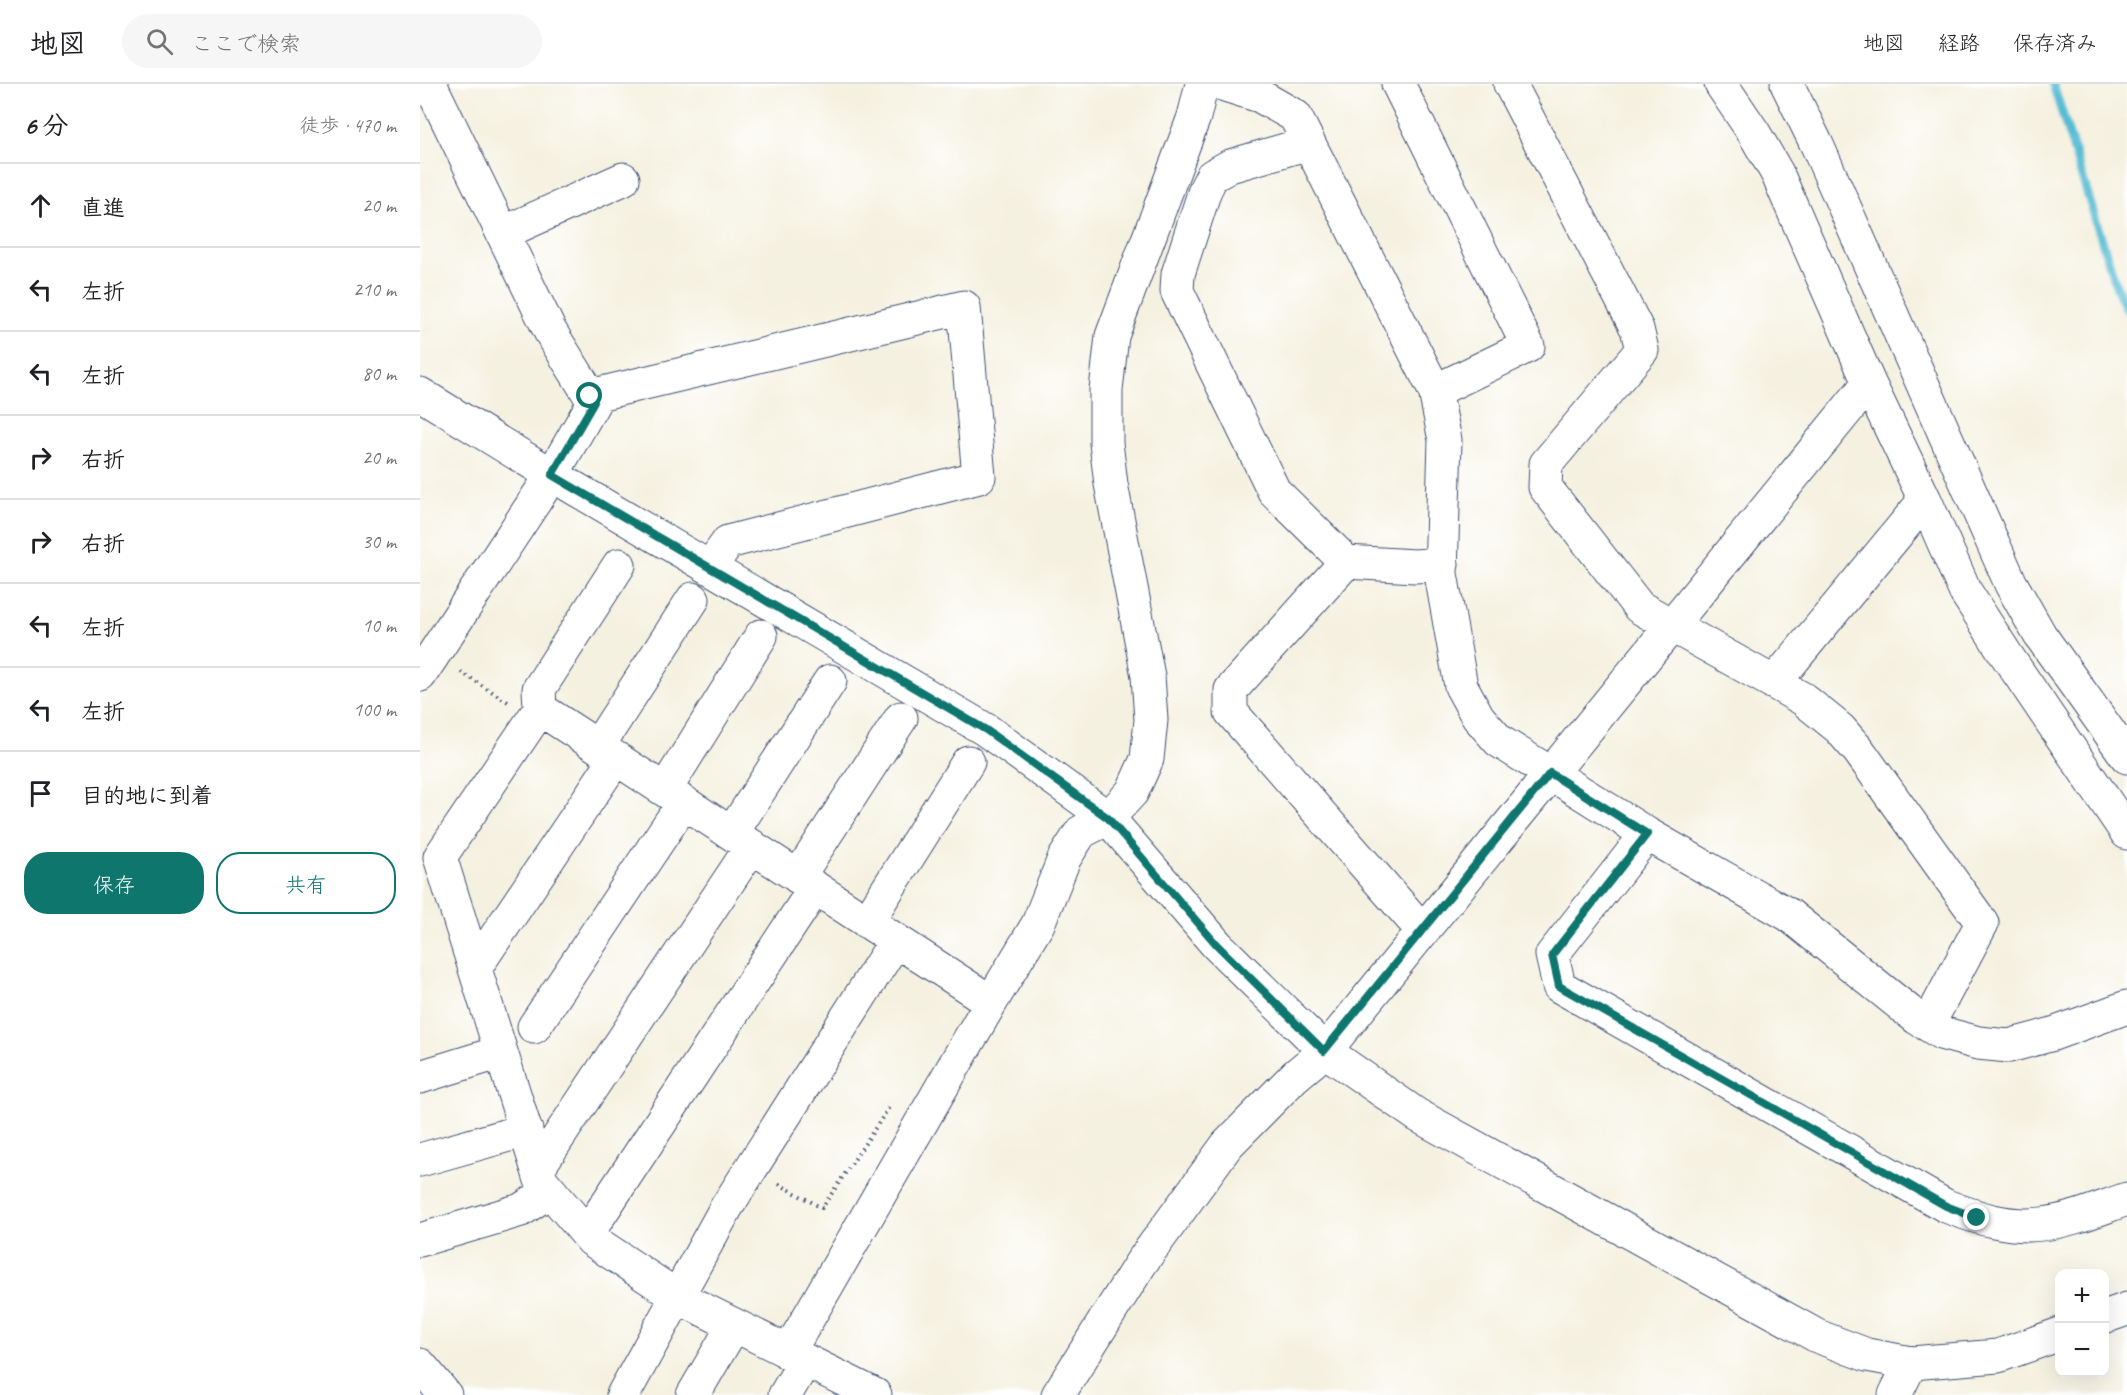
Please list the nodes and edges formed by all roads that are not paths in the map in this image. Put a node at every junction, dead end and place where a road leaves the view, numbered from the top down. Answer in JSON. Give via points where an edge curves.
{"nodes":[{"id":1,"x":1202,"y":84,"type":"edge"},
{"id":2,"x":1222,"y":84,"type":"edge"},
{"id":3,"x":1280,"y":84,"type":"edge"},
{"id":4,"x":1398,"y":84,"type":"edge"},
{"id":5,"x":1509,"y":84,"type":"edge"},
{"id":6,"x":1721,"y":84,"type":"edge"},
{"id":7,"x":1788,"y":84,"type":"edge"},
{"id":8,"x":432,"y":85,"type":"edge"},
{"id":9,"x":1302,"y":130,"type":"junction"},
{"id":10,"x":623,"y":179,"type":"dead end"},
{"id":11,"x":502,"y":233,"type":"junction"},
{"id":12,"x":1869,"y":383,"type":"junction"},
{"id":13,"x":1435,"y":391,"type":"junction"},
{"id":14,"x":420,"y":394,"type":"edge"},
{"id":15,"x":590,"y":396,"type":"junction"},
{"id":16,"x":552,"y":475,"type":"junction"},
{"id":17,"x":1925,"y":500,"type":"junction"},
{"id":18,"x":1346,"y":562,"type":"junction"},
{"id":19,"x":1442,"y":564,"type":"junction"},
{"id":20,"x":619,"y":565,"type":"dead end"},
{"id":21,"x":710,"y":567,"type":"junction"},
{"id":22,"x":693,"y":599,"type":"dead end"},
{"id":23,"x":1672,"y":625,"type":"junction"},
{"id":24,"x":761,"y":636,"type":"dead end"},
{"id":25,"x":427,"y":665,"type":"edge"},
{"id":26,"x":830,"y":681,"type":"dead end"},
{"id":27,"x":1774,"y":683,"type":"junction"},
{"id":28,"x":537,"y":714,"type":"junction"},
{"id":29,"x":901,"y":718,"type":"dead end"},
{"id":30,"x":607,"y":752,"type":"junction"},
{"id":31,"x":2127,"y":757,"type":"edge"},
{"id":32,"x":968,"y":762,"type":"dead end"},
{"id":33,"x":1550,"y":773,"type":"junction"},
{"id":34,"x":674,"y":796,"type":"junction"},
{"id":35,"x":1108,"y":818,"type":"junction"},
{"id":36,"x":2127,"y":833,"type":"edge"},
{"id":37,"x":1647,"y":834,"type":"junction"},
{"id":38,"x":742,"y":840,"type":"junction"},
{"id":39,"x":807,"y":882,"type":"junction"},
{"id":40,"x":867,"y":922,"type":"junction"},
{"id":41,"x":1422,"y":930,"type":"junction"},
{"id":42,"x":896,"y":940,"type":"junction"},
{"id":43,"x":475,"y":968,"type":"junction"},
{"id":44,"x":991,"y":1002,"type":"junction"},
{"id":45,"x":2127,"y":1007,"type":"edge"},
{"id":46,"x":1928,"y":1025,"type":"junction"},
{"id":47,"x":534,"y":1028,"type":"dead end"},
{"id":48,"x":1324,"y":1051,"type":"junction"},
{"id":49,"x":501,"y":1052,"type":"junction"},
{"id":50,"x":420,"y":1077,"type":"edge"},
{"id":51,"x":526,"y":1130,"type":"junction"},
{"id":52,"x":420,"y":1160,"type":"edge"},
{"id":53,"x":544,"y":1180,"type":"junction"},
{"id":54,"x":2127,"y":1199,"type":"edge"},
{"id":55,"x":587,"y":1234,"type":"junction"},
{"id":56,"x":420,"y":1240,"type":"edge"},
{"id":57,"x":678,"y":1298,"type":"junction"},
{"id":58,"x":2127,"y":1309,"type":"edge"},
{"id":59,"x":2109,"y":1315,"type":"edge"},
{"id":60,"x":734,"y":1325,"type":"junction"},
{"id":61,"x":2055,"y":1336,"type":"edge"},
{"id":62,"x":797,"y":1357,"type":"junction"},
{"id":63,"x":1911,"y":1363,"type":"junction"},
{"id":64,"x":420,"y":1365,"type":"edge"},
{"id":65,"x":445,"y":1395,"type":"edge"},
{"id":66,"x":623,"y":1395,"type":"edge"},
{"id":67,"x":693,"y":1395,"type":"edge"},
{"id":68,"x":785,"y":1395,"type":"edge"},
{"id":69,"x":875,"y":1395,"type":"edge"},
{"id":70,"x":1058,"y":1395,"type":"edge"},
{"id":71,"x":1895,"y":1395,"type":"edge"}],
"edges":[{"from":1,"to":35,"type":"street","via":[[1194,117],[1112,336],[1106,443],[1148,676],[1151,720],[1147,759],[1132,792]]},
{"from":2,"to":9,"type":"street","via":[[1260,96]]},
{"from":3,"to":9,"type":"street"},
{"from":4,"to":13,"type":"street","via":[[1527,346]]},
{"from":5,"to":23,"type":"street","via":[[1637,329],[1642,350],[1545,464],[1545,487],[1638,608]]},
{"from":6,"to":12,"type":"street","via":[[1777,173]]},
{"from":7,"to":31,"type":"street","via":[[2012,584],[2040,635]]},
{"from":8,"to":11,"type":"street"},
{"from":9,"to":13,"type":"street"},
{"from":9,"to":18,"type":"street","via":[[1212,176],[1178,274],[1177,291],[1274,491]]},
{"from":10,"to":11,"type":"street"},
{"from":11,"to":15,"type":"street","via":[[550,331]]},
{"from":12,"to":17,"type":"street"},
{"from":12,"to":23,"type":"street"},
{"from":13,"to":19,"type":"street","via":[[1445,440]]},
{"from":14,"to":16,"type":"street"},
{"from":15,"to":16,"type":"street","via":[[594,402]]},
{"from":15,"to":21,"type":"street","via":[[964,307],[979,477],[728,542]]},
{"from":16,"to":21,"type":"street"},
{"from":16,"to":25,"type":"street"},
{"from":17,"to":27,"type":"street"},
{"from":17,"to":36,"type":"street","via":[[1965,591]]},
{"from":18,"to":19,"type":"street"},
{"from":18,"to":41,"type":"street","via":[[1231,690],[1231,712]]},
{"from":19,"to":33,"type":"street","via":[[1461,686],[1478,717],[1499,741]]},
{"from":20,"to":28,"type":"street","via":[[539,689]]},
{"from":21,"to":35,"type":"street","via":[[986,730]]},
{"from":22,"to":30,"type":"street"},
{"from":23,"to":27,"type":"street"},
{"from":23,"to":33,"type":"street"},
{"from":24,"to":34,"type":"street"},
{"from":26,"to":38,"type":"street"},
{"from":27,"to":46,"type":"street","via":[[1840,729],[1982,923]]},
{"from":28,"to":30,"type":"street"},
{"from":28,"to":43,"type":"street","via":[[440,857]]},
{"from":29,"to":39,"type":"street"},
{"from":30,"to":34,"type":"street"},
{"from":30,"to":43,"type":"street"},
{"from":32,"to":40,"type":"street"},
{"from":33,"to":37,"type":"street"},
{"from":33,"to":41,"type":"street"},
{"from":34,"to":38,"type":"street"},
{"from":34,"to":47,"type":"street"},
{"from":35,"to":44,"type":"street","via":[[1081,832],[1064,859],[1038,924]]},
{"from":35,"to":48,"type":"street","via":[[1217,945]]},
{"from":37,"to":46,"type":"street","via":[[1789,915]]},
{"from":37,"to":54,"type":"street","via":[[1552,955],[1559,986],[1946,1206],[1977,1218],[2041,1225]]},
{"from":38,"to":39,"type":"street"},
{"from":38,"to":53,"type":"street"},
{"from":39,"to":40,"type":"street"},
{"from":39,"to":55,"type":"street"},
{"from":40,"to":42,"type":"street"},
{"from":41,"to":48,"type":"street"},
{"from":42,"to":44,"type":"street"},
{"from":42,"to":57,"type":"street","via":[[726,1208]]},
{"from":43,"to":49,"type":"street"},
{"from":44,"to":62,"type":"street"},
{"from":45,"to":46,"type":"street","via":[[2009,1046],[1978,1043],[1941,1033]]},
{"from":48,"to":63,"type":"street","via":[[1417,1115],[1817,1336],[1867,1355]]},
{"from":48,"to":70,"type":"street","via":[[1227,1145],[1141,1263]]},
{"from":49,"to":50,"type":"street"},
{"from":49,"to":51,"type":"street"},
{"from":51,"to":52,"type":"street"},
{"from":51,"to":53,"type":"street"},
{"from":53,"to":55,"type":"street"},
{"from":53,"to":56,"type":"street","via":[[521,1210]]},
{"from":55,"to":57,"type":"street"},
{"from":57,"to":60,"type":"street"},
{"from":57,"to":66,"type":"street"},
{"from":58,"to":59,"type":"street"},
{"from":60,"to":62,"type":"street"},
{"from":60,"to":67,"type":"street"},
{"from":61,"to":63,"type":"street","via":[[1998,1356]]},
{"from":62,"to":68,"type":"street"},
{"from":62,"to":69,"type":"street"},
{"from":63,"to":71,"type":"street"},
{"from":64,"to":65,"type":"street"}]}
